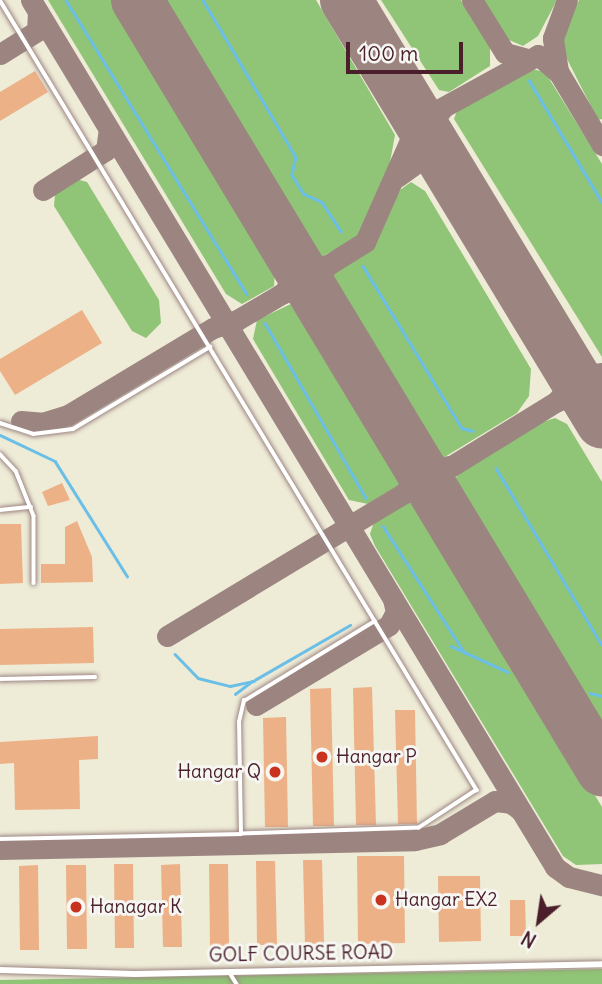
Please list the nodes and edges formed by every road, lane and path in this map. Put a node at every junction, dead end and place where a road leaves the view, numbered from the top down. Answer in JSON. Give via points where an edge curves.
{"nodes":[{"id":1,"x":0,"y":0,"type":"edge"},
{"id":2,"x":210,"y":347,"type":"junction"},
{"id":3,"x":0,"y":423,"type":"edge"},
{"id":4,"x":0,"y":454,"type":"edge"},
{"id":5,"x":31,"y":507,"type":"junction"},
{"id":6,"x":0,"y":510,"type":"edge"},
{"id":7,"x":34,"y":583,"type":"dead end"},
{"id":8,"x":375,"y":621,"type":"junction"},
{"id":9,"x":95,"y":677,"type":"dead end"},
{"id":10,"x":0,"y":679,"type":"edge"},
{"id":11,"x":241,"y":834,"type":"junction"},
{"id":12,"x":0,"y":839,"type":"edge"},
{"id":13,"x":602,"y":964,"type":"edge"},
{"id":14,"x":0,"y":970,"type":"edge"},
{"id":15,"x":229,"y":971,"type":"junction"},
{"id":16,"x":237,"y":984,"type":"edge"}],
"edges":[{"from":1,"to":2,"type":"lane"},
{"from":2,"to":3,"type":"lane","via":[[73,429],[33,434]]},
{"from":2,"to":8,"type":"lane"},
{"from":4,"to":5,"type":"lane","via":[[16,471]]},
{"from":5,"to":6,"type":"lane"},
{"from":5,"to":7,"type":"lane","via":[[36,529]]},
{"from":8,"to":11,"type":"lane","via":[[244,701],[239,722]]},
{"from":8,"to":11,"type":"lane","via":[[477,790],[419,828]]},
{"from":9,"to":10,"type":"lane"},
{"from":11,"to":12,"type":"lane"},
{"from":13,"to":15,"type":"street","name":"GOLF COURSE ROAD"},
{"from":14,"to":15,"type":"street","name":"GOLF COURSE ROAD"},
{"from":15,"to":16,"type":"lane"}]}
